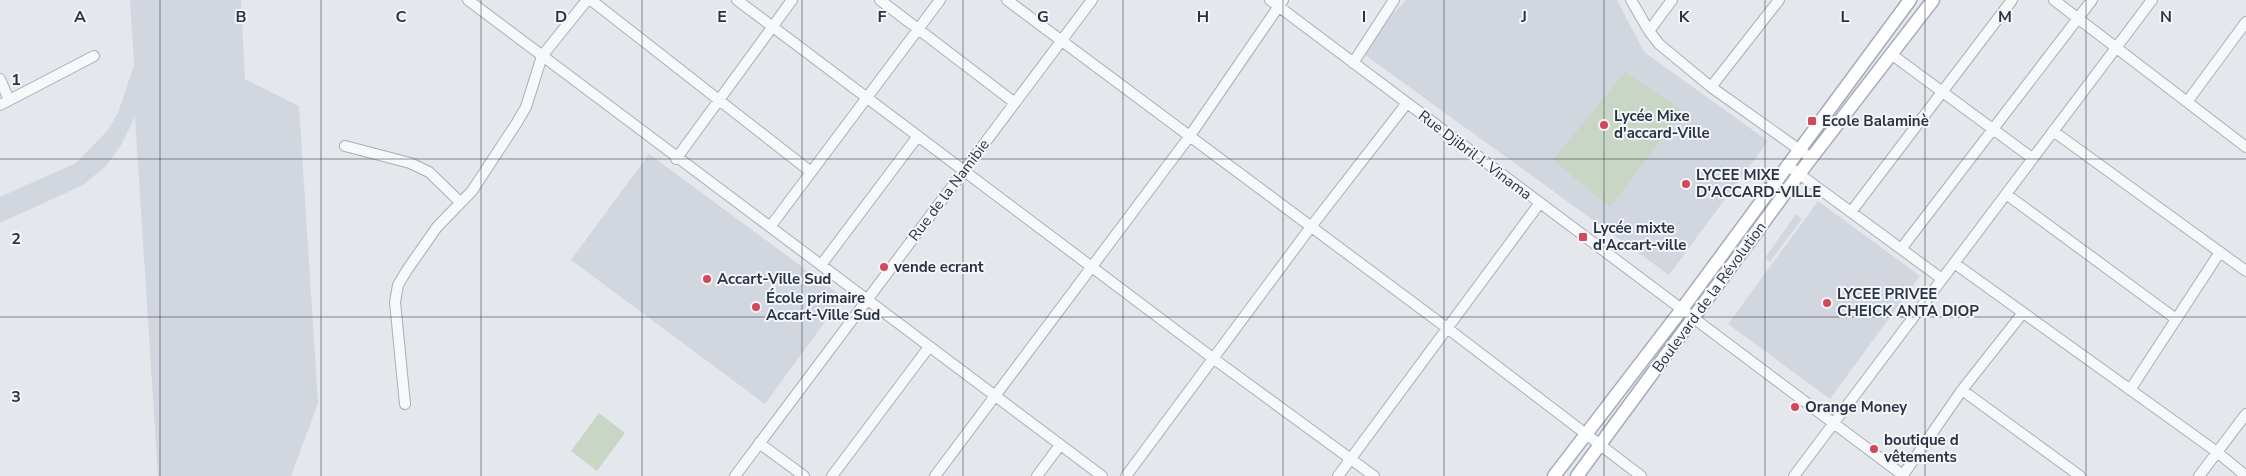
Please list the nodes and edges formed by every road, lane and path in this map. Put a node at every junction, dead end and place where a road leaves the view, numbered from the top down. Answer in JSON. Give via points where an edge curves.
{"nodes":[{"id":1,"x":468,"y":0,"type":"edge"},
{"id":2,"x":587,"y":0,"type":"edge"},
{"id":3,"x":591,"y":0,"type":"edge"},
{"id":4,"x":737,"y":0,"type":"edge"},
{"id":5,"x":792,"y":0,"type":"edge"},
{"id":6,"x":880,"y":0,"type":"edge"},
{"id":7,"x":940,"y":0,"type":"edge"},
{"id":8,"x":1007,"y":0,"type":"edge"},
{"id":9,"x":1092,"y":0,"type":"edge"},
{"id":10,"x":1270,"y":0,"type":"edge"},
{"id":11,"x":1394,"y":0,"type":"edge"},
{"id":12,"x":1631,"y":0,"type":"edge"},
{"id":13,"x":1672,"y":0,"type":"edge"},
{"id":14,"x":1779,"y":0,"type":"edge"},
{"id":15,"x":1910,"y":0,"type":"edge"},
{"id":16,"x":1933,"y":0,"type":"edge"},
{"id":17,"x":2012,"y":0,"type":"edge"},
{"id":18,"x":2054,"y":0,"type":"edge"},
{"id":19,"x":2092,"y":0,"type":"edge"},
{"id":20,"x":2152,"y":0,"type":"edge"},
{"id":21,"x":1281,"y":3,"type":"edge"},
{"id":22,"x":2078,"y":18,"type":"junction"},
{"id":23,"x":2246,"y":22,"type":"edge"},
{"id":24,"x":772,"y":28,"type":"junction"},
{"id":25,"x":919,"y":28,"type":"junction"},
{"id":26,"x":1649,"y":31,"type":"junction"},
{"id":27,"x":1061,"y":41,"type":"junction"},
{"id":28,"x":2117,"y":47,"type":"junction"},
{"id":29,"x":1891,"y":54,"type":"junction"},
{"id":30,"x":94,"y":56,"type":"dead end"},
{"id":31,"x":542,"y":56,"type":"junction"},
{"id":32,"x":1353,"y":63,"type":"junction"},
{"id":33,"x":0,"y":79,"type":"edge"},
{"id":34,"x":1711,"y":87,"type":"junction"},
{"id":35,"x":1942,"y":91,"type":"junction"},
{"id":36,"x":866,"y":98,"type":"junction"},
{"id":37,"x":719,"y":100,"type":"junction"},
{"id":38,"x":5,"y":102,"type":"edge"},
{"id":39,"x":2187,"y":102,"type":"junction"},
{"id":40,"x":1014,"y":103,"type":"junction"},
{"id":41,"x":1407,"y":103,"type":"junction"},
{"id":42,"x":1992,"y":127,"type":"junction"},
{"id":43,"x":2053,"y":131,"type":"junction"},
{"id":44,"x":918,"y":136,"type":"junction"},
{"id":45,"x":1189,"y":137,"type":"junction"},
{"id":46,"x":345,"y":146,"type":"dead end"},
{"id":47,"x":2246,"y":147,"type":"edge"},
{"id":48,"x":1798,"y":149,"type":"junction"},
{"id":49,"x":1811,"y":158,"type":"junction"},
{"id":50,"x":2032,"y":158,"type":"junction"},
{"id":51,"x":676,"y":159,"type":"junction"},
{"id":52,"x":1787,"y":165,"type":"junction"},
{"id":53,"x":811,"y":172,"type":"junction"},
{"id":54,"x":963,"y":172,"type":"junction"},
{"id":55,"x":1799,"y":174,"type":"junction"},
{"id":56,"x":2006,"y":194,"type":"junction"},
{"id":57,"x":460,"y":202,"type":"junction"},
{"id":58,"x":1539,"y":204,"type":"junction"},
{"id":59,"x":1851,"y":212,"type":"junction"},
{"id":60,"x":770,"y":227,"type":"junction"},
{"id":61,"x":1310,"y":228,"type":"junction"},
{"id":62,"x":1901,"y":249,"type":"junction"},
{"id":63,"x":2220,"y":252,"type":"junction"},
{"id":64,"x":1954,"y":263,"type":"junction"},
{"id":65,"x":821,"y":264,"type":"junction"},
{"id":66,"x":1093,"y":269,"type":"junction"},
{"id":67,"x":2246,"y":271,"type":"edge"},
{"id":68,"x":1942,"y":279,"type":"junction"},
{"id":69,"x":867,"y":300,"type":"junction"},
{"id":70,"x":1682,"y":309,"type":"junction"},
{"id":71,"x":2022,"y":314,"type":"junction"},
{"id":72,"x":1694,"y":317,"type":"junction"},
{"id":73,"x":2176,"y":319,"type":"junction"},
{"id":74,"x":1447,"y":328,"type":"junction"},
{"id":75,"x":929,"y":347,"type":"junction"},
{"id":76,"x":1214,"y":360,"type":"junction"},
{"id":77,"x":1962,"y":390,"type":"junction"},
{"id":78,"x":2130,"y":390,"type":"junction"},
{"id":79,"x":995,"y":396,"type":"junction"},
{"id":80,"x":405,"y":404,"type":"dead end"},
{"id":81,"x":2246,"y":414,"type":"edge"},
{"id":82,"x":1834,"y":424,"type":"junction"},
{"id":83,"x":1585,"y":435,"type":"junction"},
{"id":84,"x":759,"y":444,"type":"junction"},
{"id":85,"x":1060,"y":445,"type":"junction"},
{"id":86,"x":1599,"y":446,"type":"junction"},
{"id":87,"x":2217,"y":452,"type":"junction"},
{"id":88,"x":1350,"y":459,"type":"junction"},
{"id":89,"x":735,"y":476,"type":"edge"},
{"id":90,"x":804,"y":476,"type":"edge"},
{"id":91,"x":832,"y":476,"type":"edge"},
{"id":92,"x":936,"y":476,"type":"edge"},
{"id":93,"x":1037,"y":476,"type":"edge"},
{"id":94,"x":1102,"y":476,"type":"edge"},
{"id":95,"x":1126,"y":476,"type":"edge"},
{"id":96,"x":1338,"y":476,"type":"edge"},
{"id":97,"x":1374,"y":476,"type":"edge"},
{"id":98,"x":1554,"y":476,"type":"edge"},
{"id":99,"x":1577,"y":476,"type":"edge"},
{"id":100,"x":1641,"y":476,"type":"edge"},
{"id":101,"x":1794,"y":476,"type":"edge"},
{"id":102,"x":1904,"y":476,"type":"edge"},
{"id":103,"x":2080,"y":476,"type":"edge"},
{"id":104,"x":2199,"y":476,"type":"edge"},
{"id":105,"x":2246,"y":476,"type":"edge"}],
"edges":[{"from":1,"to":31,"type":"street"},
{"from":2,"to":31,"type":"street"},
{"from":3,"to":37,"type":"street"},
{"from":4,"to":24,"type":"street"},
{"from":5,"to":24,"type":"street"},
{"from":6,"to":25,"type":"street"},
{"from":7,"to":25,"type":"street"},
{"from":8,"to":27,"type":"street"},
{"from":9,"to":27,"type":"street","name":"Rue de la Namibie"},
{"from":10,"to":21,"type":"street","name":"Rue Djibril J. Vinama"},
{"from":11,"to":32,"type":"street"},
{"from":12,"to":26,"type":"street"},
{"from":13,"to":26,"type":"street"},
{"from":14,"to":34,"type":"street"},
{"from":15,"to":48,"type":"main road","name":"Boulevard de la Révolution"},
{"from":16,"to":29,"type":"main road","name":"Boulevard de la Révolution"},
{"from":17,"to":35,"type":"street"},
{"from":18,"to":22,"type":"street"},
{"from":19,"to":22,"type":"street"},
{"from":20,"to":28,"type":"street"},
{"from":21,"to":32,"type":"street","name":"Rue Djibril J. Vinama"},
{"from":21,"to":45,"type":"street"},
{"from":22,"to":28,"type":"street"},
{"from":22,"to":42,"type":"street"},
{"from":23,"to":39,"type":"street"},
{"from":24,"to":36,"type":"street"},
{"from":24,"to":37,"type":"street"},
{"from":25,"to":36,"type":"street"},
{"from":25,"to":40,"type":"street"},
{"from":26,"to":34,"type":"street","via":[[1659,44]]},
{"from":27,"to":40,"type":"street","name":"Rue de la Namibie"},
{"from":27,"to":45,"type":"street"},
{"from":28,"to":39,"type":"street"},
{"from":28,"to":43,"type":"street"},
{"from":29,"to":35,"type":"street"},
{"from":29,"to":49,"type":"main road","name":"Boulevard de la Révolution"},
{"from":30,"to":38,"type":"street"},
{"from":31,"to":51,"type":"street"},
{"from":31,"to":57,"type":"street","via":[[521,115],[480,181]]},
{"from":32,"to":41,"type":"street","name":"Rue Djibril J. Vinama"},
{"from":33,"to":38,"type":"street"},
{"from":34,"to":48,"type":"street"},
{"from":35,"to":42,"type":"street"},
{"from":35,"to":59,"type":"street"},
{"from":36,"to":44,"type":"street"},
{"from":36,"to":53,"type":"street"},
{"from":37,"to":51,"type":"street"},
{"from":37,"to":53,"type":"street"},
{"from":39,"to":47,"type":"street"},
{"from":40,"to":54,"type":"street","name":"Rue de la Namibie"},
{"from":41,"to":58,"type":"street","name":"Rue Djibril J. Vinama"},
{"from":41,"to":61,"type":"street"},
{"from":42,"to":50,"type":"street"},
{"from":42,"to":62,"type":"street"},
{"from":43,"to":50,"type":"street"},
{"from":43,"to":63,"type":"street"},
{"from":44,"to":54,"type":"street"},
{"from":44,"to":65,"type":"street"},
{"from":45,"to":61,"type":"street"},
{"from":45,"to":66,"type":"street"},
{"from":46,"to":57,"type":"street","via":[[410,163],[429,172]]},
{"from":48,"to":49,"type":"street"},
{"from":48,"to":52,"type":"main road","name":"Boulevard de la Révolution"},
{"from":49,"to":55,"type":"main road","name":"Boulevard de la Révolution"},
{"from":50,"to":56,"type":"street"},
{"from":51,"to":60,"type":"street"},
{"from":52,"to":55,"type":"street"},
{"from":52,"to":70,"type":"main road","name":"Boulevard de la Révolution"},
{"from":53,"to":60,"type":"street"},
{"from":54,"to":66,"type":"street"},
{"from":54,"to":69,"type":"street","name":"Rue de la Namibie"},
{"from":55,"to":59,"type":"street"},
{"from":55,"to":72,"type":"main road","name":"Boulevard de la Révolution"},
{"from":56,"to":64,"type":"street"},
{"from":56,"to":73,"type":"street"},
{"from":57,"to":80,"type":"street","via":[[437,227],[398,286],[395,302]]},
{"from":58,"to":70,"type":"street","name":"Rue Djibril J. Vinama"},
{"from":58,"to":74,"type":"street"},
{"from":59,"to":62,"type":"street"},
{"from":60,"to":65,"type":"street"},
{"from":61,"to":74,"type":"street"},
{"from":61,"to":76,"type":"street"},
{"from":62,"to":68,"type":"street"},
{"from":63,"to":67,"type":"street"},
{"from":63,"to":73,"type":"street"},
{"from":64,"to":68,"type":"street"},
{"from":64,"to":71,"type":"street"},
{"from":65,"to":69,"type":"street"},
{"from":66,"to":76,"type":"street"},
{"from":66,"to":79,"type":"street"},
{"from":68,"to":82,"type":"street"},
{"from":69,"to":75,"type":"street"},
{"from":69,"to":84,"type":"street","name":"Rue de la Namibie"},
{"from":70,"to":72,"type":"street","name":"Rue Djibril J. Vinama"},
{"from":70,"to":83,"type":"main road","name":"Boulevard de la Révolution"},
{"from":71,"to":77,"type":"street"},
{"from":71,"to":78,"type":"street"},
{"from":72,"to":82,"type":"street","name":"Rue Djibril J. Vinama"},
{"from":72,"to":86,"type":"main road","name":"Boulevard de la Révolution"},
{"from":73,"to":78,"type":"street"},
{"from":74,"to":83,"type":"street"},
{"from":74,"to":88,"type":"street"},
{"from":75,"to":79,"type":"street"},
{"from":75,"to":91,"type":"street"},
{"from":76,"to":88,"type":"street"},
{"from":76,"to":95,"type":"street"},
{"from":77,"to":102,"type":"street"},
{"from":77,"to":103,"type":"street"},
{"from":78,"to":87,"type":"street"},
{"from":79,"to":85,"type":"street"},
{"from":79,"to":92,"type":"street"},
{"from":81,"to":87,"type":"street"},
{"from":82,"to":101,"type":"street"},
{"from":82,"to":102,"type":"street","name":"Rue Djibril J. Vinama"},
{"from":83,"to":86,"type":"street"},
{"from":83,"to":98,"type":"main road","name":"Boulevard de la Révolution"},
{"from":84,"to":89,"type":"street","name":"Rue de la Namibie"},
{"from":84,"to":90,"type":"street"},
{"from":85,"to":93,"type":"street"},
{"from":85,"to":94,"type":"street"},
{"from":86,"to":99,"type":"main road","name":"Boulevard de la Révolution"},
{"from":86,"to":100,"type":"street"},
{"from":87,"to":104,"type":"street"},
{"from":87,"to":105,"type":"street"},
{"from":88,"to":96,"type":"street"},
{"from":88,"to":97,"type":"street"}]}
